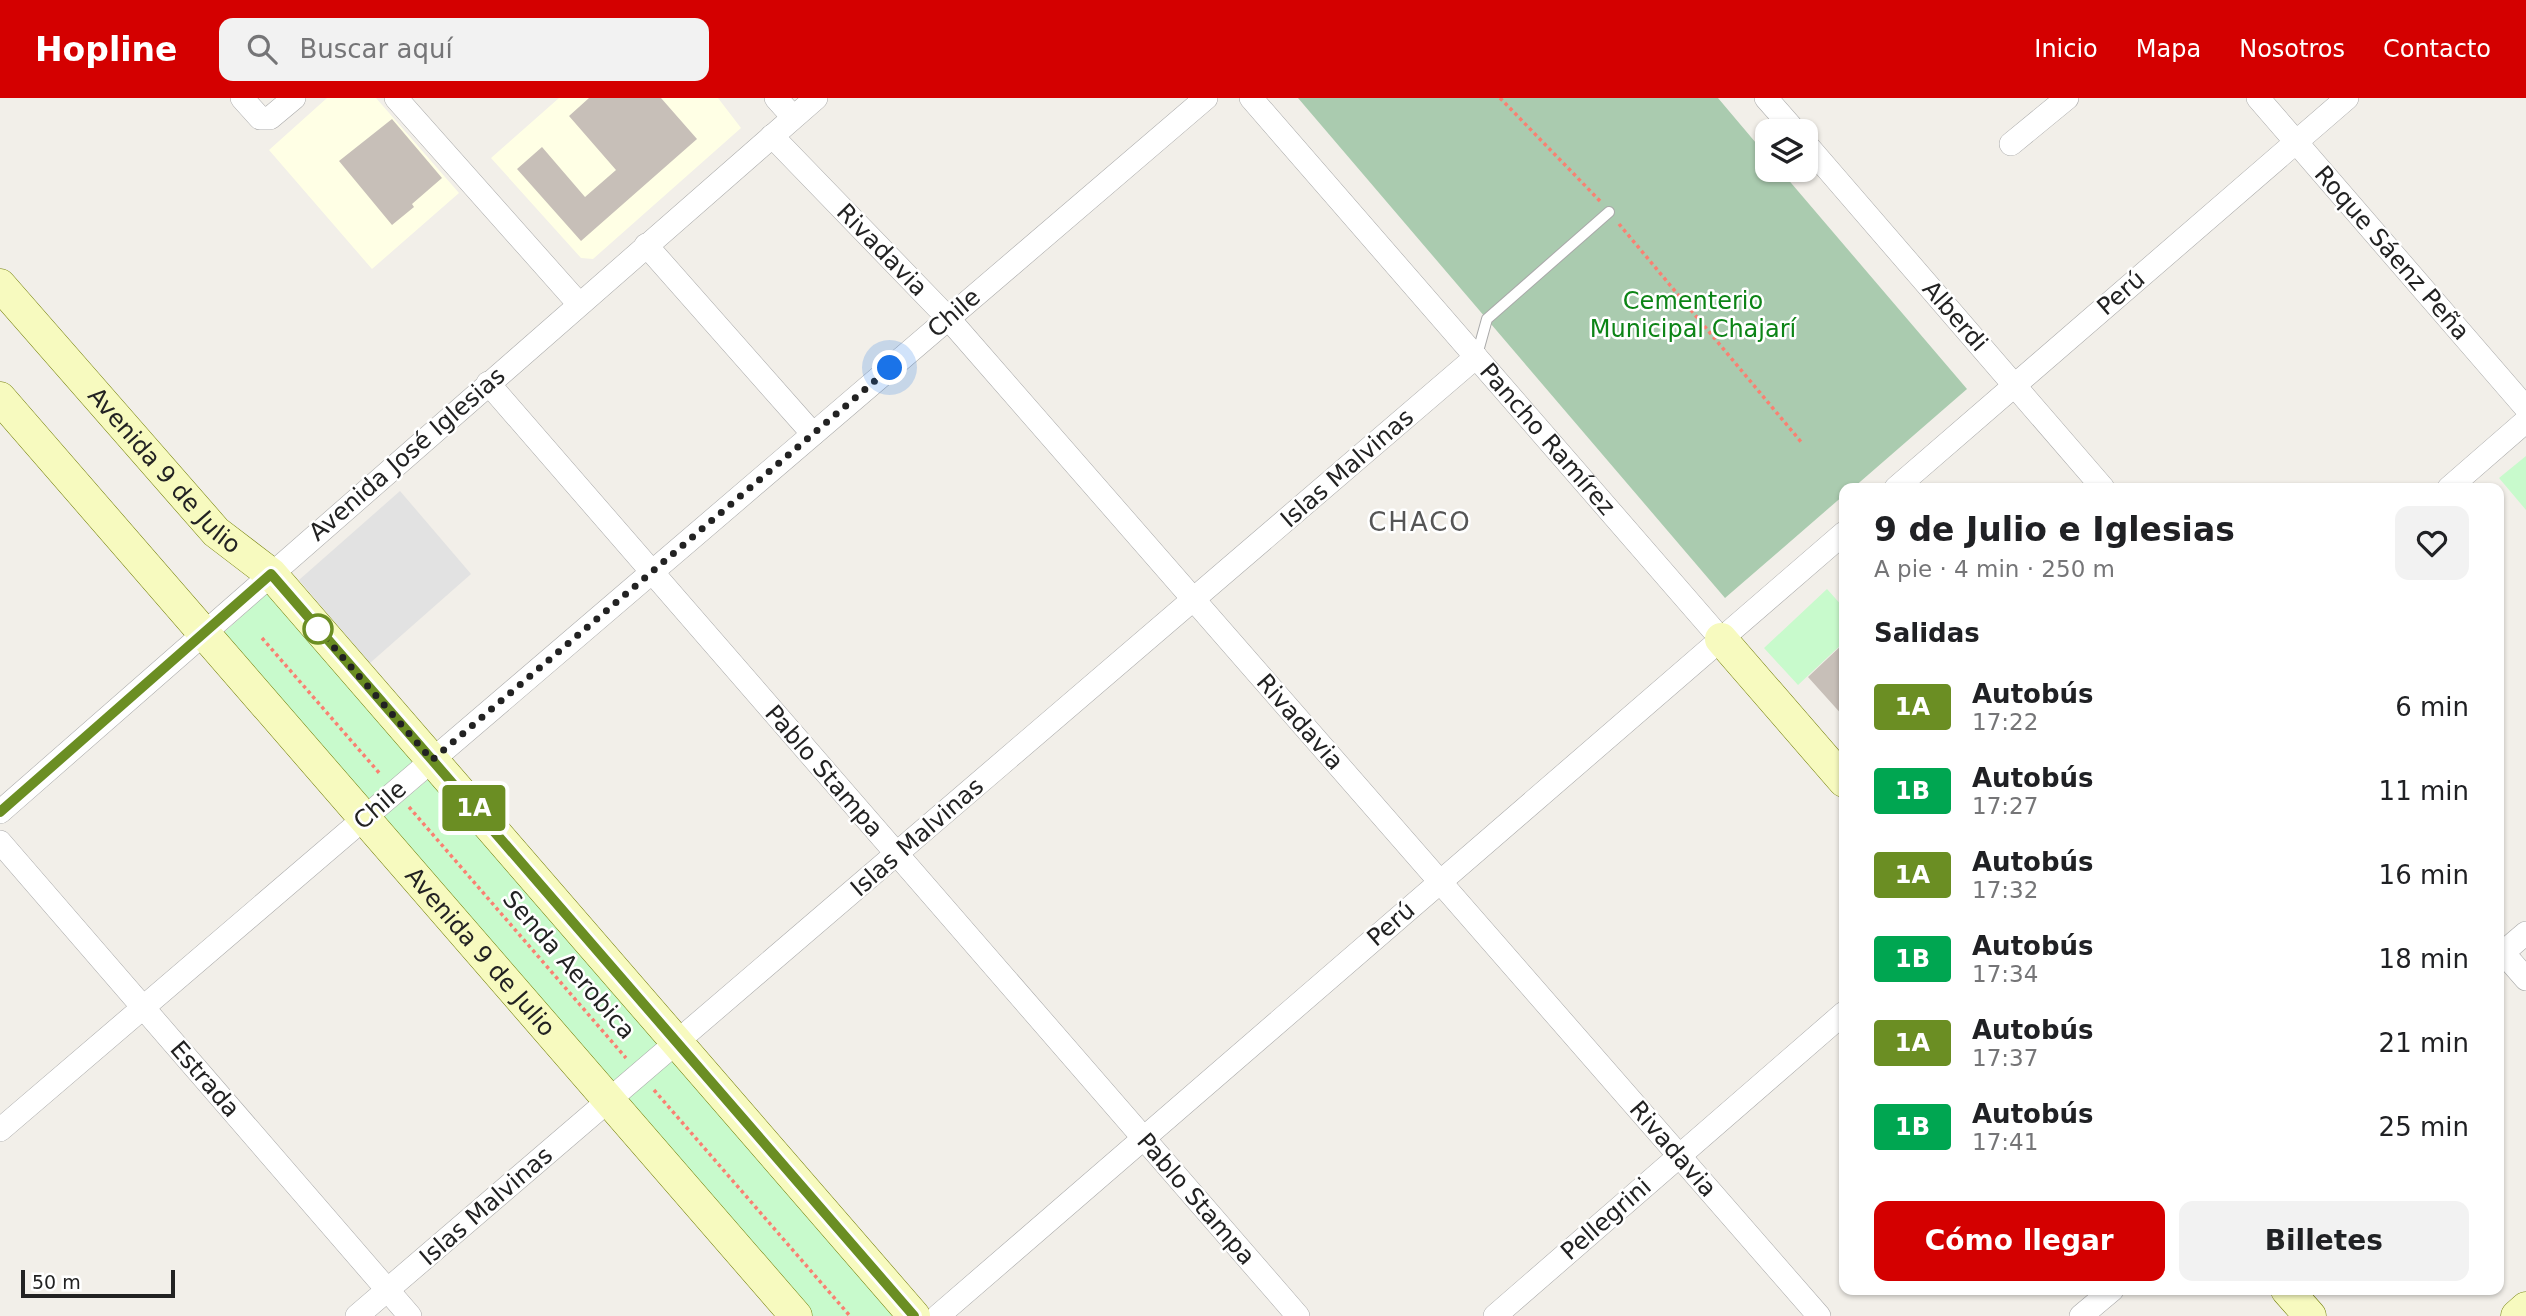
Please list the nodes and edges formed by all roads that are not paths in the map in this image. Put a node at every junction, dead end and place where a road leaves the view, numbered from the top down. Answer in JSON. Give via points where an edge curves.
{"nodes":[{"id":1,"x":242,"y":98,"type":"edge"},
{"id":2,"x":294,"y":98,"type":"edge"},
{"id":3,"x":396,"y":98,"type":"edge"},
{"id":4,"x":776,"y":98,"type":"edge"},
{"id":5,"x":816,"y":98,"type":"edge"},
{"id":6,"x":1206,"y":98,"type":"edge"},
{"id":7,"x":1251,"y":98,"type":"edge"},
{"id":8,"x":1766,"y":98,"type":"edge"},
{"id":9,"x":2067,"y":98,"type":"edge"},
{"id":10,"x":2258,"y":98,"type":"edge"},
{"id":11,"x":2347,"y":98,"type":"edge"},
{"id":12,"x":793,"y":117,"type":"junction"},
{"id":13,"x":1784,"y":119,"type":"edge"},
{"id":14,"x":772,"y":136,"type":"junction"},
{"id":15,"x":2296,"y":142,"type":"junction"},
{"id":16,"x":2011,"y":144,"type":"dead end"},
{"id":17,"x":1818,"y":158,"type":"edge"},
{"id":18,"x":1609,"y":212,"type":"road end"},
{"id":19,"x":646,"y":245,"type":"junction"},
{"id":20,"x":0,"y":285,"type":"edge"},
{"id":21,"x":579,"y":304,"type":"junction"},
{"id":22,"x":948,"y":318,"type":"junction"},
{"id":23,"x":1476,"y":357,"type":"junction"},
{"id":24,"x":488,"y":383,"type":"junction"},
{"id":25,"x":2014,"y":386,"type":"junction"},
{"id":26,"x":0,"y":398,"type":"edge"},
{"id":27,"x":2526,"y":408,"type":"edge"},
{"id":28,"x":2526,"y":421,"type":"edge"},
{"id":29,"x":813,"y":434,"type":"junction"},
{"id":30,"x":1902,"y":483,"type":"edge"},
{"id":31,"x":2099,"y":483,"type":"edge"},
{"id":32,"x":2455,"y":483,"type":"edge"},
{"id":33,"x":1839,"y":537,"type":"edge"},
{"id":34,"x":652,"y":572,"type":"junction"},
{"id":35,"x":271,"y":574,"type":"junction"},
{"id":36,"x":1193,"y":600,"type":"junction"},
{"id":37,"x":204,"y":632,"type":"junction"},
{"id":38,"x":1721,"y":639,"type":"junction"},
{"id":39,"x":432,"y":760,"type":"junction"},
{"id":40,"x":1839,"y":775,"type":"edge"},
{"id":41,"x":0,"y":812,"type":"edge"},
{"id":42,"x":365,"y":818,"type":"junction"},
{"id":43,"x":0,"y":842,"type":"edge"},
{"id":44,"x":897,"y":854,"type":"junction"},
{"id":45,"x":1440,"y":882,"type":"junction"},
{"id":46,"x":2526,"y":933,"type":"edge"},
{"id":47,"x":2504,"y":949,"type":"edge"},
{"id":48,"x":2504,"y":956,"type":"edge"},
{"id":49,"x":2526,"y":979,"type":"edge"},
{"id":50,"x":143,"y":1007,"type":"junction"},
{"id":51,"x":1839,"y":1017,"type":"edge"},
{"id":52,"x":677,"y":1042,"type":"junction"},
{"id":53,"x":610,"y":1100,"type":"junction"},
{"id":54,"x":0,"y":1130,"type":"edge"},
{"id":55,"x":1144,"y":1139,"type":"junction"},
{"id":56,"x":1679,"y":1156,"type":"junction"},
{"id":57,"x":388,"y":1290,"type":"junction"},
{"id":58,"x":2106,"y":1295,"type":"edge"},
{"id":59,"x":2291,"y":1295,"type":"edge"},
{"id":60,"x":2526,"y":1308,"type":"edge"},
{"id":61,"x":357,"y":1316,"type":"edge"},
{"id":62,"x":410,"y":1316,"type":"edge"},
{"id":63,"x":796,"y":1316,"type":"edge"},
{"id":64,"x":914,"y":1316,"type":"edge"},
{"id":65,"x":938,"y":1316,"type":"edge"},
{"id":66,"x":1298,"y":1316,"type":"edge"},
{"id":67,"x":1495,"y":1316,"type":"edge"},
{"id":68,"x":1819,"y":1316,"type":"edge"},
{"id":69,"x":2081,"y":1316,"type":"edge"},
{"id":70,"x":2310,"y":1316,"type":"edge"},
{"id":71,"x":2517,"y":1316,"type":"edge"}],
"edges":[{"from":1,"to":2,"type":"street","via":[[260,118],[270,118]]},
{"from":3,"to":21,"type":"street"},
{"from":4,"to":12,"type":"street"},
{"from":5,"to":12,"type":"street","name":"Avenida José Iglesias"},
{"from":6,"to":22,"type":"street","name":"Chile"},
{"from":7,"to":23,"type":"street","name":"Pancho Ramírez"},
{"from":8,"to":13,"type":"street"},
{"from":9,"to":16,"type":"street"},
{"from":10,"to":15,"type":"street","name":"Roque Sáenz Peña"},
{"from":11,"to":15,"type":"street","name":"Perú"},
{"from":12,"to":14,"type":"street","name":"Avenida José Iglesias"},
{"from":14,"to":19,"type":"street","name":"Avenida José Iglesias"},
{"from":14,"to":22,"type":"street","name":"Rivadavia"},
{"from":15,"to":25,"type":"street","name":"Perú"},
{"from":15,"to":27,"type":"street","name":"Roque Sáenz Peña"},
{"from":17,"to":25,"type":"street","name":"Alberdi"},
{"from":18,"to":23,"type":"lane","via":[[1487,319]]},
{"from":19,"to":21,"type":"street","name":"Avenida José Iglesias"},
{"from":19,"to":29,"type":"street"},
{"from":20,"to":35,"type":"main road","name":"Avenida 9 de Julio","via":[[216,532]]},
{"from":21,"to":24,"type":"street","name":"Avenida José Iglesias"},
{"from":22,"to":29,"type":"street","name":"Chile"},
{"from":22,"to":36,"type":"street","name":"Rivadavia"},
{"from":23,"to":36,"type":"street","name":"Islas Malvinas"},
{"from":23,"to":38,"type":"street","name":"Pancho Ramírez"},
{"from":24,"to":34,"type":"street","name":"Pablo Stampa"},
{"from":24,"to":35,"type":"street","name":"Avenida José Iglesias"},
{"from":25,"to":30,"type":"street","name":"Perú"},
{"from":25,"to":31,"type":"street","name":"Alberdi"},
{"from":26,"to":37,"type":"main road","name":"Avenida 9 de Julio"},
{"from":28,"to":32,"type":"street"},
{"from":29,"to":34,"type":"street","name":"Chile"},
{"from":33,"to":38,"type":"street","name":"Perú"},
{"from":34,"to":39,"type":"street","name":"Chile"},
{"from":34,"to":44,"type":"street","name":"Pablo Stampa"},
{"from":35,"to":37,"type":"street","name":"Avenida José Iglesias"},
{"from":35,"to":39,"type":"main road","name":"Avenida 9 de Julio"},
{"from":36,"to":44,"type":"street","name":"Islas Malvinas"},
{"from":36,"to":45,"type":"street","name":"Rivadavia"},
{"from":37,"to":41,"type":"street","name":"Avenida José Iglesias"},
{"from":37,"to":42,"type":"main road","name":"Avenida 9 de Julio"},
{"from":38,"to":40,"type":"main road","name":"Pancho Ramírez"},
{"from":38,"to":45,"type":"street","name":"Perú"},
{"from":39,"to":42,"type":"street","name":"Chile"},
{"from":39,"to":52,"type":"main road","name":"Avenida 9 de Julio"},
{"from":42,"to":50,"type":"street","name":"Chile"},
{"from":42,"to":53,"type":"main road","name":"Avenida 9 de Julio"},
{"from":43,"to":50,"type":"street","name":"Estrada"},
{"from":44,"to":52,"type":"street","name":"Islas Malvinas"},
{"from":44,"to":55,"type":"street","name":"Pablo Stampa"},
{"from":45,"to":55,"type":"street","name":"Perú"},
{"from":45,"to":56,"type":"street","name":"Rivadavia"},
{"from":46,"to":47,"type":"street"},
{"from":48,"to":49,"type":"street"},
{"from":50,"to":54,"type":"street","name":"Chile"},
{"from":50,"to":57,"type":"street","name":"Estrada"},
{"from":51,"to":56,"type":"street","name":"Pellegrini"},
{"from":52,"to":53,"type":"street","name":"Islas Malvinas"},
{"from":52,"to":64,"type":"main road","name":"Avenida 9 de Julio"},
{"from":53,"to":57,"type":"street","name":"Islas Malvinas"},
{"from":53,"to":63,"type":"main road","name":"Avenida 9 de Julio"},
{"from":55,"to":65,"type":"street","name":"Perú"},
{"from":55,"to":66,"type":"street","name":"Pablo Stampa"},
{"from":56,"to":67,"type":"street","name":"Pellegrini"},
{"from":56,"to":68,"type":"street","name":"Rivadavia"},
{"from":57,"to":61,"type":"street","name":"Islas Malvinas"},
{"from":57,"to":62,"type":"street","name":"Estrada"},
{"from":58,"to":69,"type":"street"},
{"from":59,"to":70,"type":"main road"},
{"from":60,"to":71,"type":"main road"}]}
